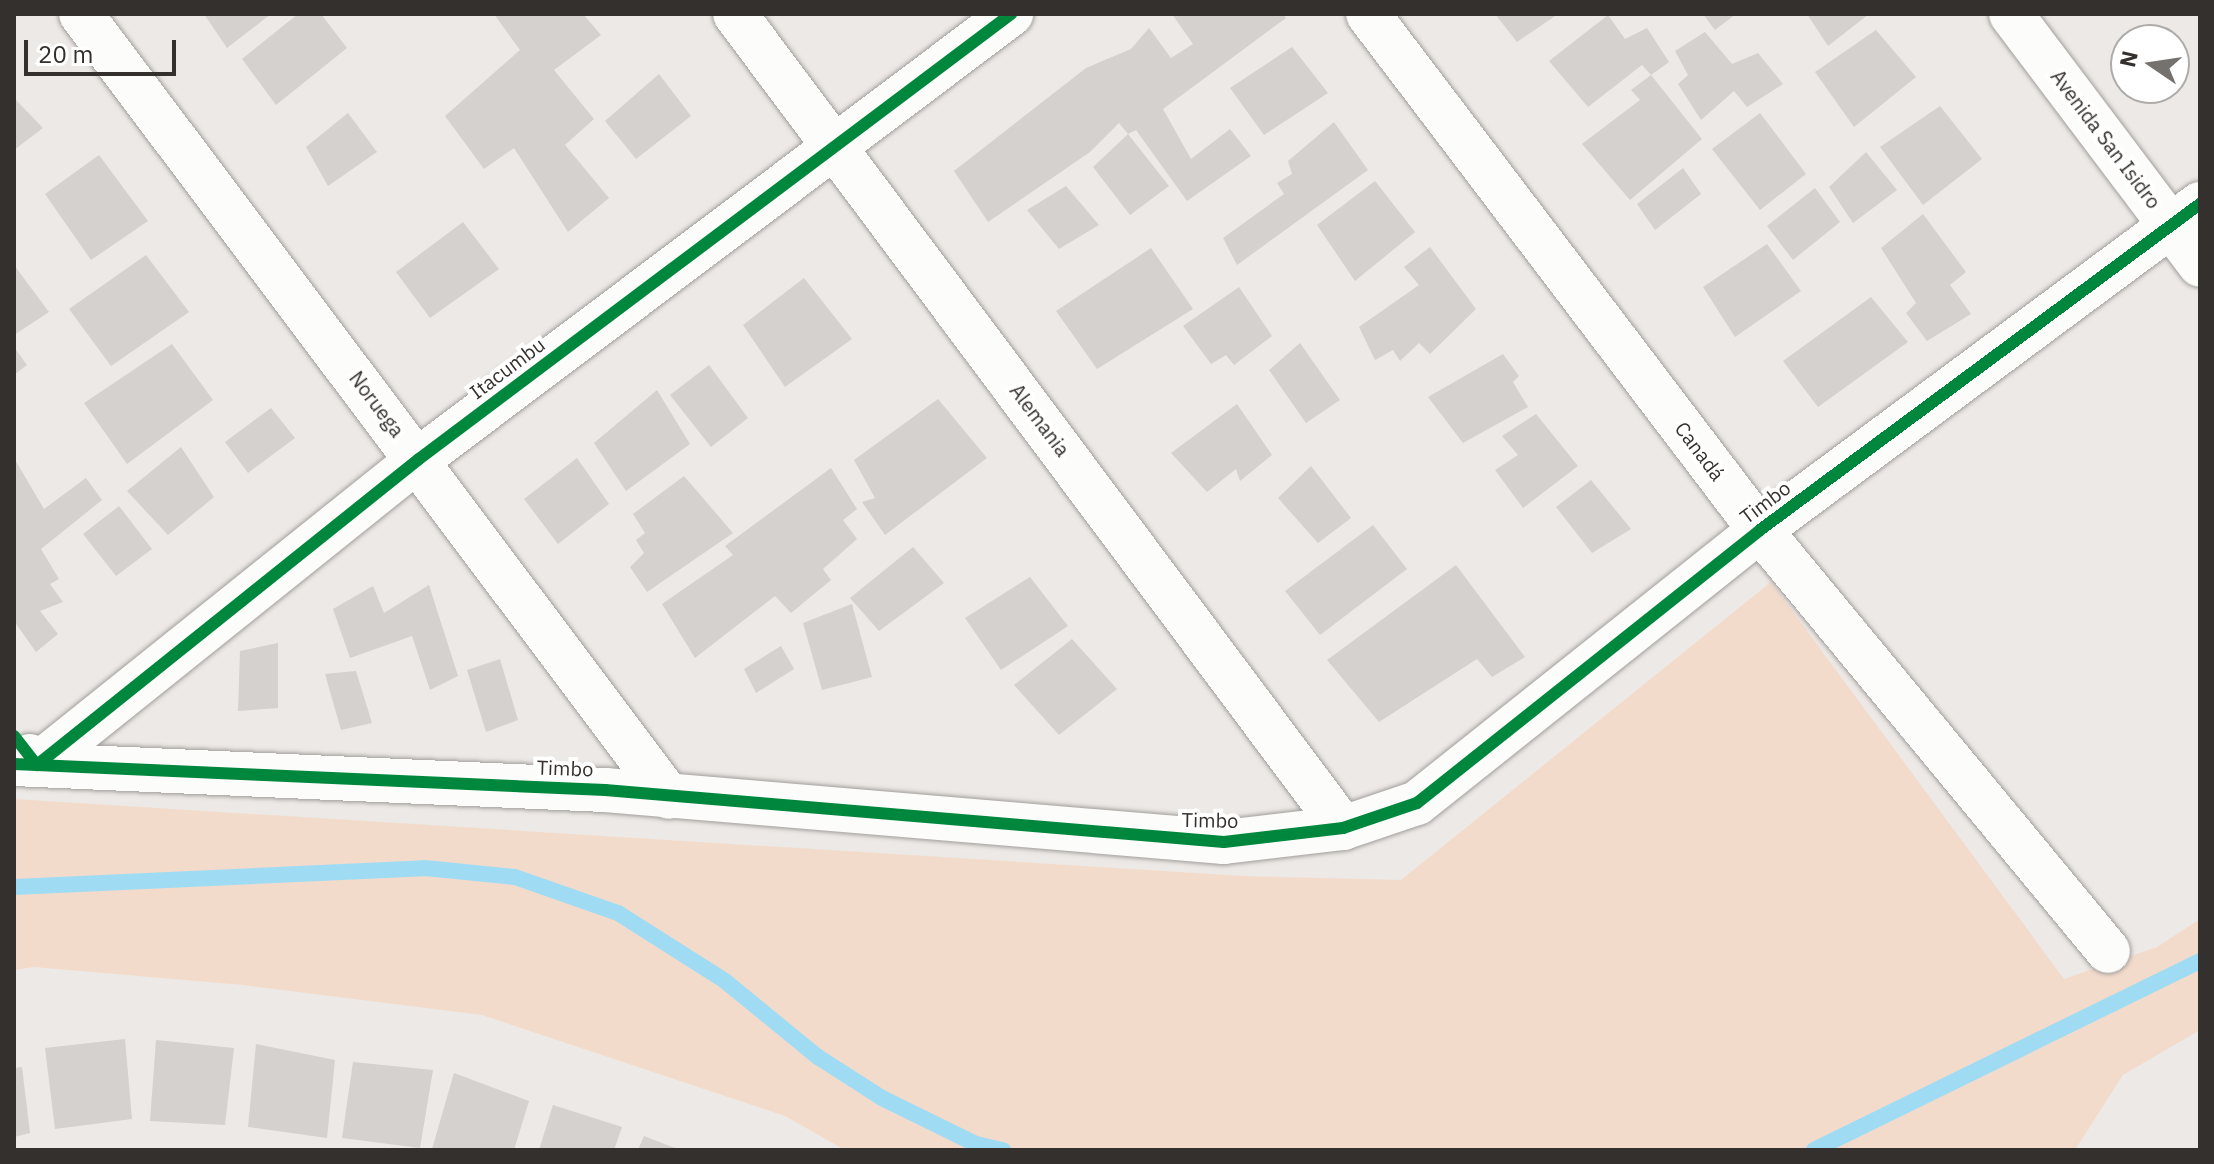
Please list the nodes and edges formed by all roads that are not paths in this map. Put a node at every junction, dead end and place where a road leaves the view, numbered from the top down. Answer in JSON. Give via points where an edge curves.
{"nodes":[{"id":1,"x":81,"y":14,"type":"edge"},
{"id":2,"x":735,"y":14,"type":"edge"},
{"id":3,"x":1011,"y":14,"type":"edge"},
{"id":4,"x":1368,"y":14,"type":"edge"},
{"id":5,"x":2011,"y":14,"type":"edge"},
{"id":6,"x":836,"y":146,"type":"junction"},
{"id":7,"x":2186,"y":215,"type":"edge"},
{"id":8,"x":2200,"y":265,"type":"edge"},
{"id":9,"x":419,"y":459,"type":"junction"},
{"id":10,"x":1760,"y":530,"type":"junction"},
{"id":11,"x":22,"y":755,"type":"edge"},
{"id":12,"x":669,"y":797,"type":"junction"},
{"id":13,"x":1343,"y":828,"type":"junction"},
{"id":14,"x":2108,"y":951,"type":"dead end"}],
"edges":[{"from":1,"to":9,"type":"street","name":"Noruega"},
{"from":2,"to":6,"type":"street","name":"Alemania"},
{"from":3,"to":6,"type":"street","name":"Itacumbu"},
{"from":4,"to":10,"type":"street","name":"Canadá"},
{"from":5,"to":7,"type":"street","name":"Avenida San Isidro"},
{"from":6,"to":9,"type":"street","name":"Itacumbu"},
{"from":6,"to":13,"type":"street","name":"Alemania"},
{"from":7,"to":8,"type":"street","name":"Avenida San Isidro"},
{"from":7,"to":10,"type":"street","name":"Timbo"},
{"from":9,"to":11,"type":"street","name":"Itacumbu"},
{"from":9,"to":12,"type":"street","name":"Noruega"},
{"from":10,"to":13,"type":"street","name":"Timbo","via":[[1417,803]]},
{"from":10,"to":14,"type":"street","name":"Canadá"},
{"from":11,"to":12,"type":"street","name":"Timbo"},
{"from":12,"to":13,"type":"street","name":"Timbo","via":[[1224,842]]}]}
